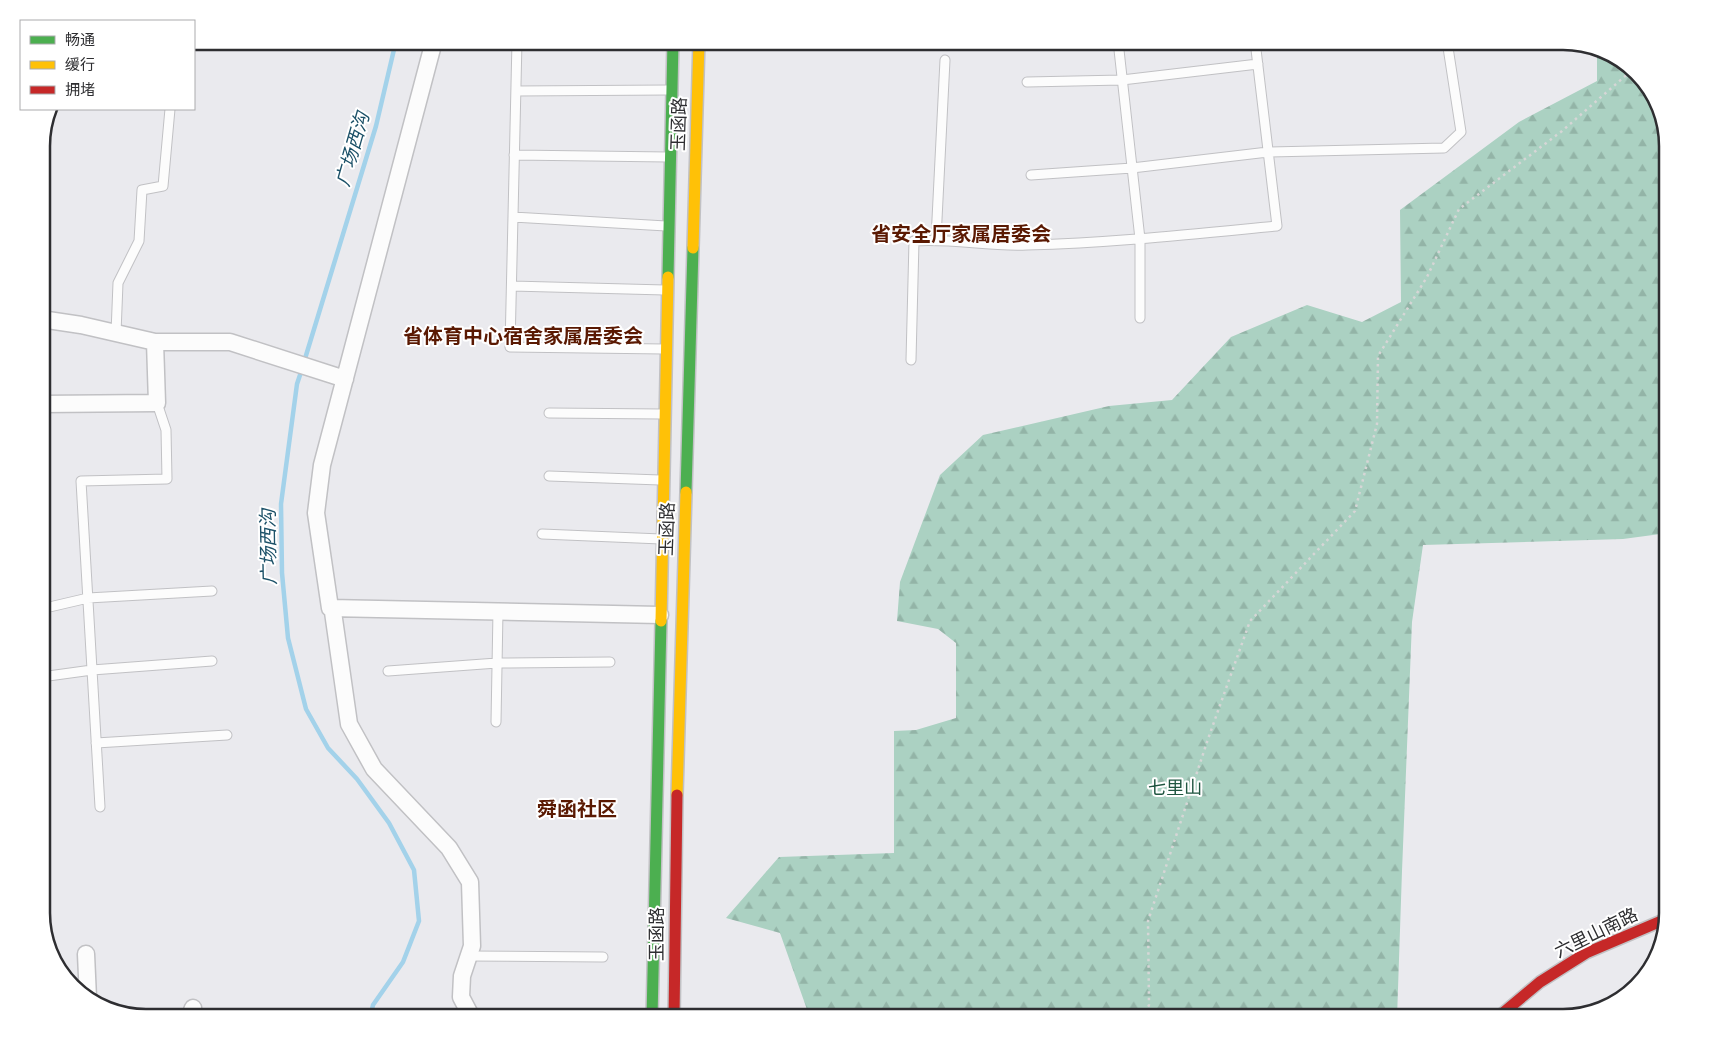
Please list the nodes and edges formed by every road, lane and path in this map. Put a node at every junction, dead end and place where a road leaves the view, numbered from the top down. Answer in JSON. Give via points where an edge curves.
{"nodes":[{"id":1,"x":432,"y":50,"type":"edge"},
{"id":2,"x":517,"y":50,"type":"edge"},
{"id":3,"x":673,"y":50,"type":"edge"},
{"id":4,"x":699,"y":50,"type":"edge"},
{"id":5,"x":1119,"y":50,"type":"edge"},
{"id":6,"x":1256,"y":50,"type":"edge"},
{"id":7,"x":1448,"y":50,"type":"edge"},
{"id":8,"x":945,"y":60,"type":"dead end"},
{"id":9,"x":1258,"y":64,"type":"junction"},
{"id":10,"x":1627,"y":75,"type":"edge"},
{"id":11,"x":1122,"y":80,"type":"junction"},
{"id":12,"x":1027,"y":82,"type":"dead end"},
{"id":13,"x":672,"y":90,"type":"junction"},
{"id":14,"x":516,"y":91,"type":"junction"},
{"id":15,"x":170,"y":110,"type":"edge"},
{"id":16,"x":1268,"y":152,"type":"junction"},
{"id":17,"x":514,"y":155,"type":"junction"},
{"id":18,"x":670,"y":157,"type":"junction"},
{"id":19,"x":1132,"y":168,"type":"junction"},
{"id":20,"x":1031,"y":175,"type":"dead end"},
{"id":21,"x":513,"y":217,"type":"junction"},
{"id":22,"x":669,"y":226,"type":"junction"},
{"id":23,"x":936,"y":239,"type":"junction"},
{"id":24,"x":1140,"y":239,"type":"junction"},
{"id":25,"x":512,"y":286,"type":"junction"},
{"id":26,"x":667,"y":290,"type":"junction"},
{"id":27,"x":1140,"y":318,"type":"dead end"},
{"id":28,"x":50,"y":320,"type":"edge"},
{"id":29,"x":116,"y":333,"type":"junction"},
{"id":30,"x":155,"y":342,"type":"junction"},
{"id":31,"x":666,"y":349,"type":"junction"},
{"id":32,"x":911,"y":360,"type":"dead end"},
{"id":33,"x":345,"y":379,"type":"junction"},
{"id":34,"x":157,"y":403,"type":"junction"},
{"id":35,"x":50,"y":404,"type":"edge"},
{"id":36,"x":549,"y":413,"type":"dead end"},
{"id":37,"x":664,"y":414,"type":"junction"},
{"id":38,"x":549,"y":476,"type":"dead end"},
{"id":39,"x":663,"y":480,"type":"junction"},
{"id":40,"x":542,"y":534,"type":"dead end"},
{"id":41,"x":662,"y":539,"type":"junction"},
{"id":42,"x":212,"y":591,"type":"dead end"},
{"id":43,"x":88,"y":598,"type":"junction"},
{"id":44,"x":50,"y":607,"type":"edge"},
{"id":45,"x":498,"y":611,"type":"junction"},
{"id":46,"x":332,"y":612,"type":"dead end"},
{"id":47,"x":660,"y":615,"type":"junction"},
{"id":48,"x":212,"y":661,"type":"dead end"},
{"id":49,"x":610,"y":662,"type":"dead end"},
{"id":50,"x":497,"y":663,"type":"junction"},
{"id":51,"x":92,"y":670,"type":"junction"},
{"id":52,"x":388,"y":671,"type":"dead end"},
{"id":53,"x":50,"y":676,"type":"edge"},
{"id":54,"x":496,"y":722,"type":"dead end"},
{"id":55,"x":227,"y":736,"type":"dead end"},
{"id":56,"x":96,"y":742,"type":"junction"},
{"id":57,"x":100,"y":807,"type":"dead end"},
{"id":58,"x":1658,"y":922,"type":"edge"},
{"id":59,"x":86,"y":954,"type":"dead end"},
{"id":60,"x":468,"y":956,"type":"junction"},
{"id":61,"x":602,"y":956,"type":"dead end"},
{"id":62,"x":88,"y":989,"type":"edge"},
{"id":63,"x":468,"y":1009,"type":"edge"},
{"id":64,"x":652,"y":1009,"type":"edge"},
{"id":65,"x":674,"y":1009,"type":"edge"},
{"id":66,"x":1147,"y":1009,"type":"edge"},
{"id":67,"x":1508,"y":1009,"type":"edge"}],
"edges":[{"from":1,"to":33,"type":"street"},
{"from":2,"to":14,"type":"lane"},
{"from":3,"to":13,"type":"main road","name":"玉函路"},
{"from":4,"to":65,"type":"main road","name":"玉函路","via":[[675,854]]},
{"from":5,"to":11,"type":"lane"},
{"from":6,"to":9,"type":"lane"},
{"from":7,"to":16,"type":"lane","via":[[1461,132],[1444,148]]},
{"from":8,"to":23,"type":"lane"},
{"from":9,"to":11,"type":"lane"},
{"from":9,"to":16,"type":"lane"},
{"from":10,"to":66,"type":"path","via":[[1562,131],[1459,209],[1427,277],[1378,356],[1377,424],[1355,511],[1250,621],[1208,739],[1148,921]]},
{"from":11,"to":12,"type":"lane"},
{"from":11,"to":19,"type":"lane"},
{"from":13,"to":14,"type":"lane"},
{"from":13,"to":18,"type":"main road","name":"玉函路"},
{"from":14,"to":17,"type":"lane"},
{"from":15,"to":29,"type":"lane","via":[[163,186],[142,190],[139,241],[118,283]]},
{"from":16,"to":19,"type":"lane"},
{"from":16,"to":24,"type":"lane","via":[[1278,226]]},
{"from":17,"to":18,"type":"lane"},
{"from":17,"to":21,"type":"lane"},
{"from":18,"to":22,"type":"main road","name":"玉函路"},
{"from":19,"to":20,"type":"lane"},
{"from":19,"to":24,"type":"lane"},
{"from":21,"to":22,"type":"lane"},
{"from":21,"to":25,"type":"lane"},
{"from":22,"to":26,"type":"main road","name":"玉函路"},
{"from":23,"to":24,"type":"lane","via":[[1025,246]]},
{"from":23,"to":32,"type":"lane","via":[[914,241]]},
{"from":24,"to":27,"type":"lane"},
{"from":25,"to":26,"type":"lane"},
{"from":25,"to":31,"type":"lane","via":[[510,347]]},
{"from":26,"to":31,"type":"main road","name":"玉函路"},
{"from":28,"to":29,"type":"street"},
{"from":29,"to":30,"type":"street"},
{"from":30,"to":33,"type":"street","via":[[230,342]]},
{"from":30,"to":34,"type":"street"},
{"from":31,"to":37,"type":"main road","name":"玉函路"},
{"from":33,"to":45,"type":"street","via":[[322,465],[316,513],[330,608]]},
{"from":34,"to":35,"type":"street"},
{"from":34,"to":43,"type":"lane","via":[[166,430],[167,478],[81,481]]},
{"from":36,"to":37,"type":"lane"},
{"from":37,"to":39,"type":"main road","name":"玉函路"},
{"from":38,"to":39,"type":"lane"},
{"from":39,"to":41,"type":"main road","name":"玉函路"},
{"from":40,"to":41,"type":"lane"},
{"from":41,"to":47,"type":"main road","name":"玉函路"},
{"from":42,"to":43,"type":"lane"},
{"from":43,"to":44,"type":"lane"},
{"from":43,"to":51,"type":"lane"},
{"from":45,"to":47,"type":"street"},
{"from":45,"to":50,"type":"lane"},
{"from":46,"to":60,"type":"street","via":[[349,724],[374,769],[449,848],[470,882],[472,946]]},
{"from":47,"to":64,"type":"main road","name":"玉函路"},
{"from":48,"to":51,"type":"lane"},
{"from":49,"to":50,"type":"lane"},
{"from":50,"to":52,"type":"lane"},
{"from":50,"to":54,"type":"lane"},
{"from":51,"to":53,"type":"lane"},
{"from":51,"to":56,"type":"lane"},
{"from":55,"to":56,"type":"lane"},
{"from":56,"to":57,"type":"lane"},
{"from":58,"to":67,"type":"main road","name":"六里山南路","via":[[1586,953],[1540,982]]},
{"from":59,"to":62,"type":"street"},
{"from":60,"to":61,"type":"lane"},
{"from":60,"to":63,"type":"street","via":[[461,996]]}]}
